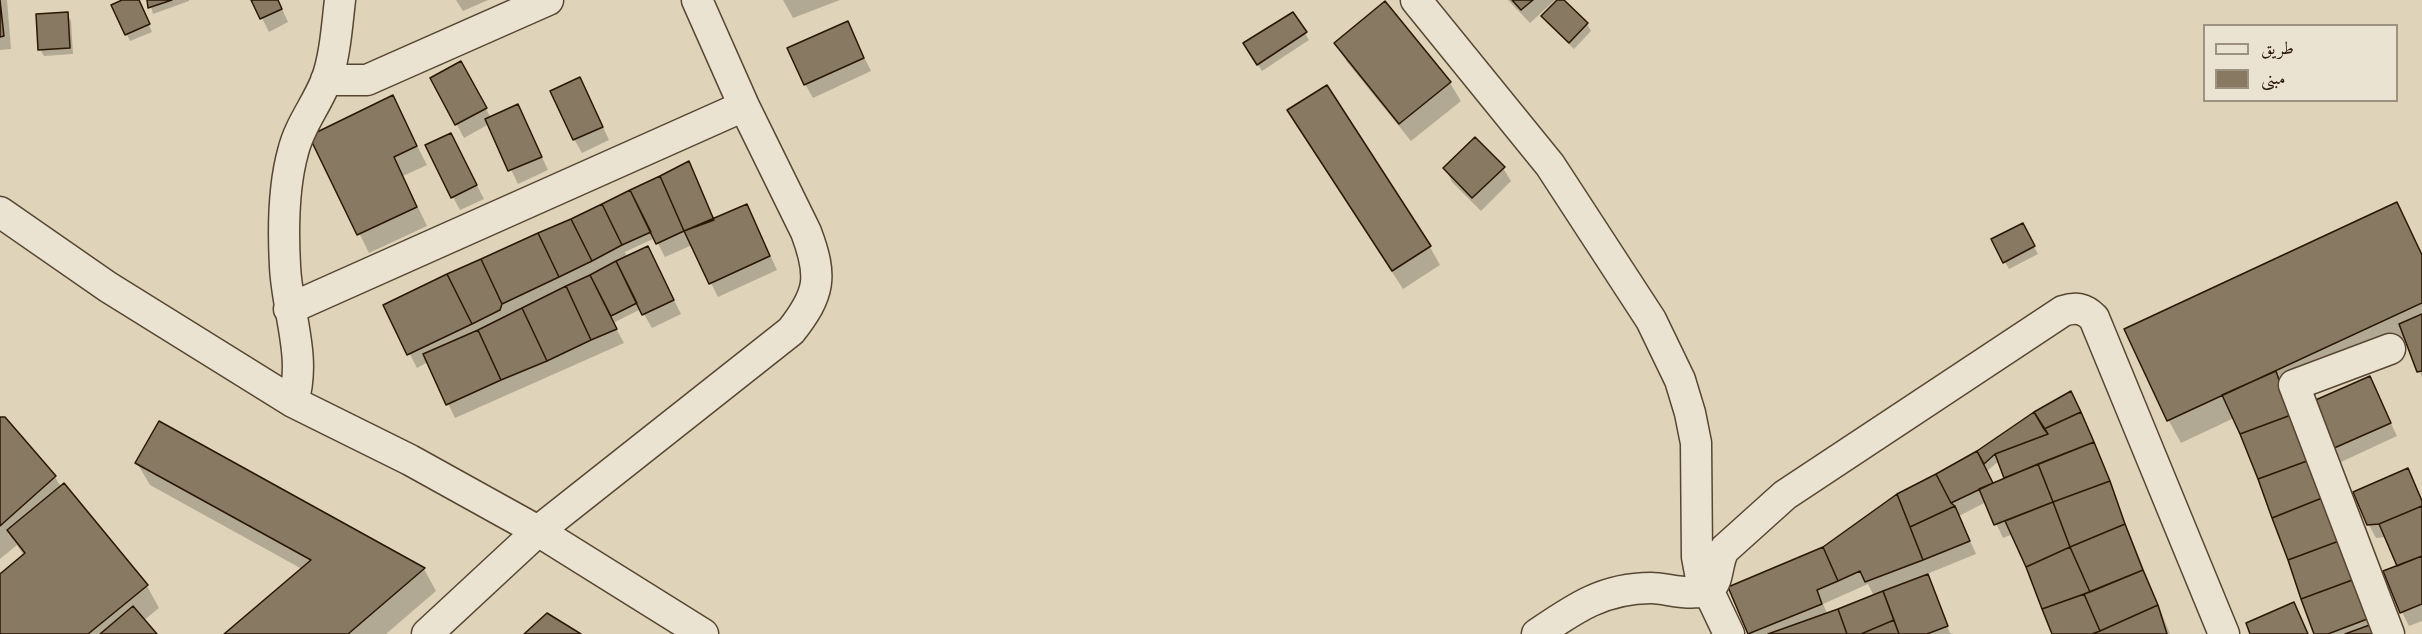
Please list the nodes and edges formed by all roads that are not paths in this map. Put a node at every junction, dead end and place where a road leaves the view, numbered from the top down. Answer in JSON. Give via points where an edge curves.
{"nodes":[{"id":1,"x":340,"y":0,"type":"edge"},
{"id":2,"x":548,"y":0,"type":"edge"},
{"id":3,"x":698,"y":0,"type":"edge"},
{"id":4,"x":1416,"y":0,"type":"edge"},
{"id":5,"x":326,"y":80,"type":"junction"},
{"id":6,"x":744,"y":106,"type":"junction"},
{"id":7,"x":0,"y":212,"type":"edge"},
{"id":8,"x":289,"y":309,"type":"junction"},
{"id":9,"x":2390,"y":349,"type":"dead end"},
{"id":10,"x":293,"y":402,"type":"junction"},
{"id":11,"x":538,"y":531,"type":"junction"},
{"id":12,"x":1707,"y":589,"type":"junction"},
{"id":13,"x":426,"y":634,"type":"edge"},
{"id":14,"x":703,"y":634,"type":"edge"},
{"id":15,"x":1537,"y":634,"type":"edge"},
{"id":16,"x":1729,"y":634,"type":"edge"},
{"id":17,"x":2224,"y":634,"type":"edge"},
{"id":18,"x":2389,"y":634,"type":"edge"}],
"edges":[{"from":1,"to":5,"type":"street"},
{"from":2,"to":5,"type":"street","via":[[367,80]]},
{"from":3,"to":6,"type":"street"},
{"from":4,"to":12,"type":"street","via":[[1550,165],[1651,320],[1680,380],[1690,413],[1696,443],[1697,556]]},
{"from":5,"to":8,"type":"street","via":[[292,152],[285,204]]},
{"from":6,"to":8,"type":"street"},
{"from":6,"to":11,"type":"street","via":[[814,253],[816,291],[808,309],[791,332]]},
{"from":7,"to":10,"type":"street","via":[[108,287]]},
{"from":8,"to":10,"type":"street","via":[[300,372]]},
{"from":9,"to":18,"type":"street","via":[[2294,385]]},
{"from":10,"to":11,"type":"street","via":[[410,460]]},
{"from":11,"to":13,"type":"street"},
{"from":11,"to":14,"type":"street"},
{"from":12,"to":15,"type":"street","via":[[1699,592],[1631,588],[1608,594],[1578,606]]},
{"from":12,"to":16,"type":"street"},
{"from":12,"to":17,"type":"street","via":[[1715,581],[1725,549],[1785,495],[2063,311],[2075,308],[2086,310],[2094,318]]}]}
